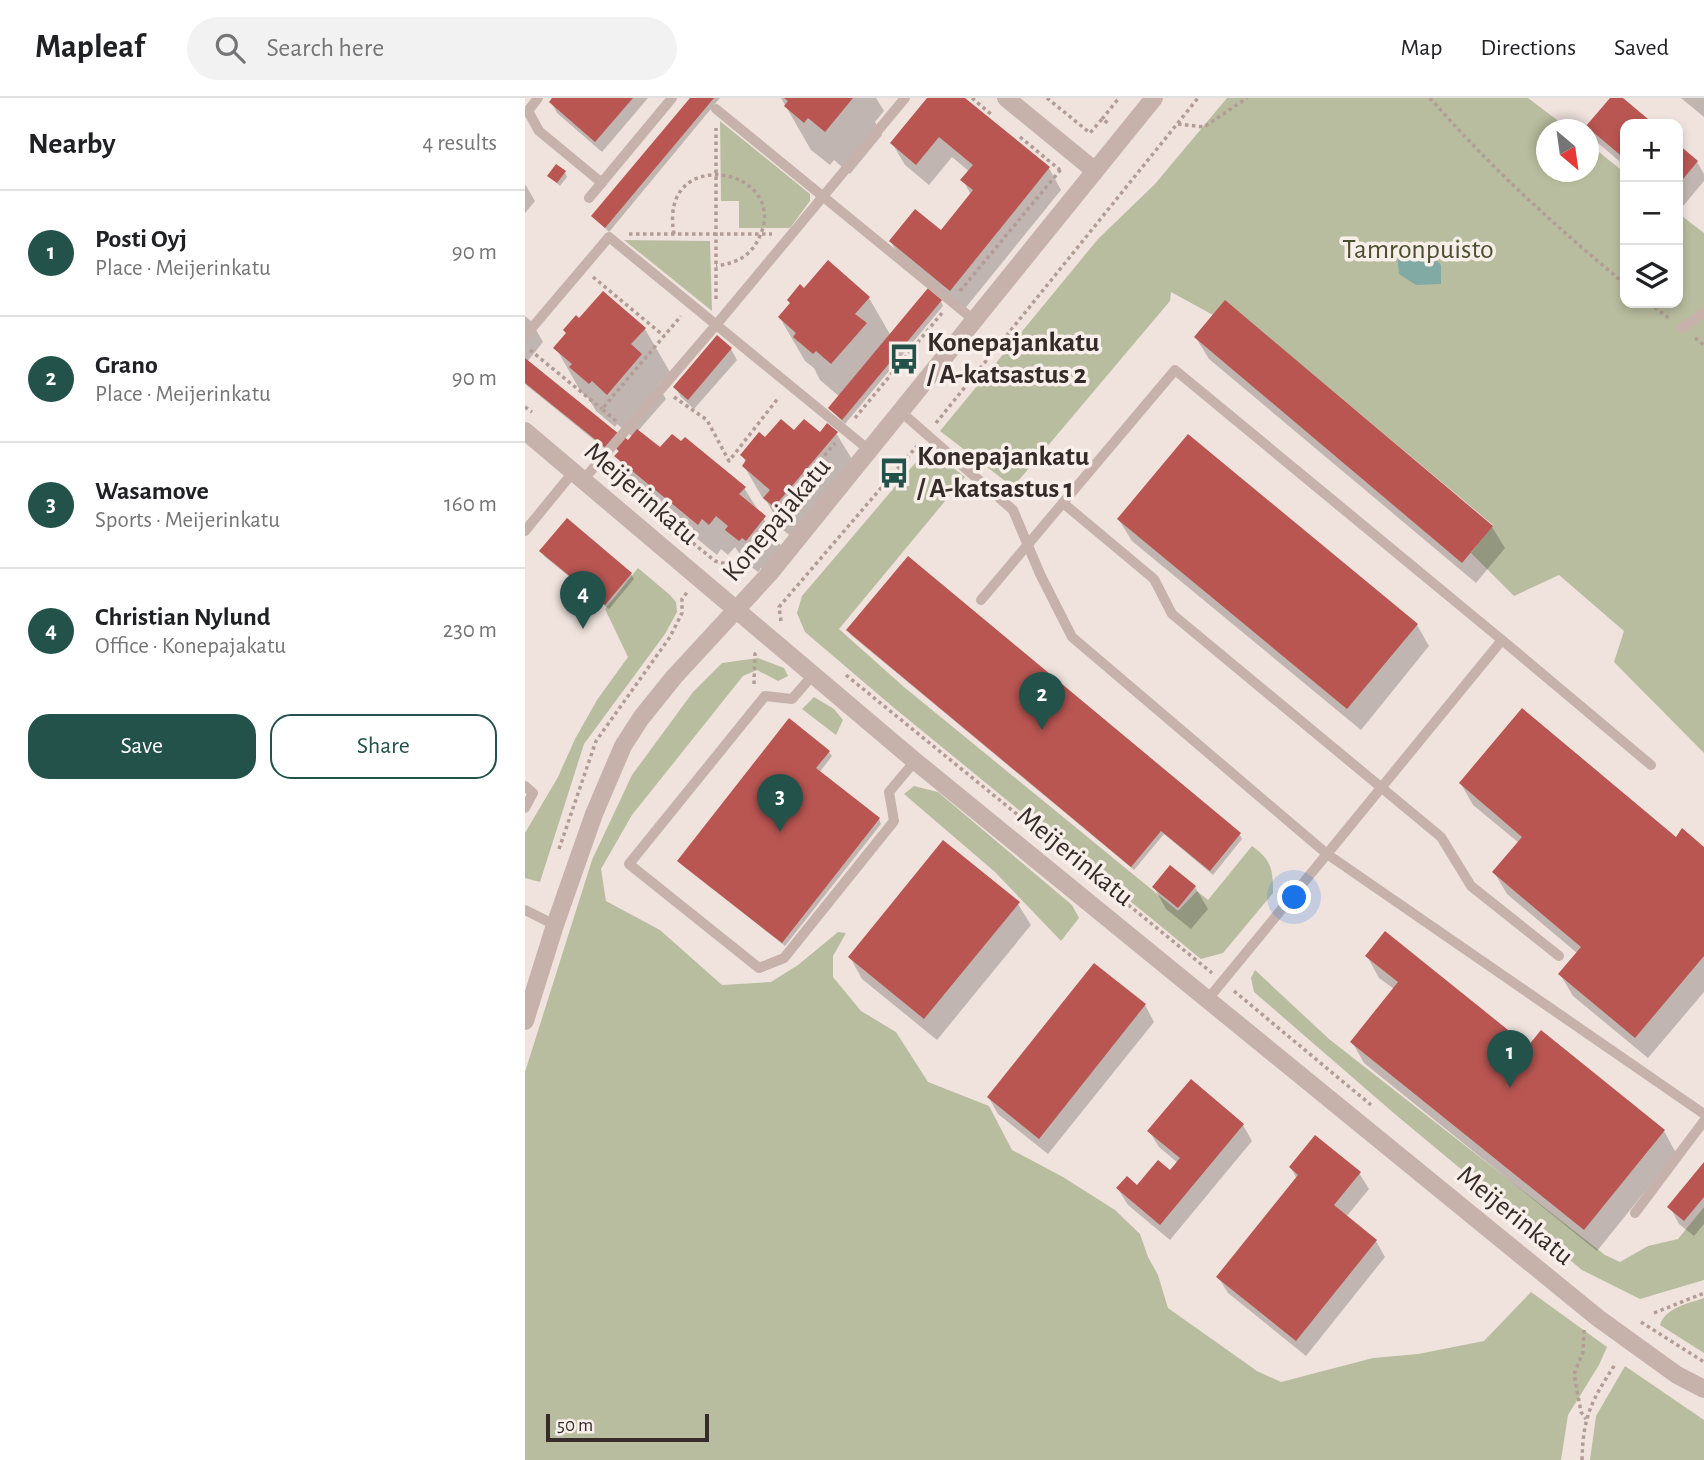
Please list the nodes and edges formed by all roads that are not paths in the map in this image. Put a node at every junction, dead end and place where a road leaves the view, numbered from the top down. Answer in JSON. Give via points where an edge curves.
{"nodes":[{"id":1,"x":538,"y":98,"type":"edge"},
{"id":2,"x":672,"y":98,"type":"edge"},
{"id":3,"x":905,"y":98,"type":"edge"},
{"id":4,"x":1006,"y":98,"type":"edge"},
{"id":5,"x":1154,"y":98,"type":"edge"},
{"id":6,"x":716,"y":108,"type":"road end"},
{"id":7,"x":1094,"y":170,"type":"junction"},
{"id":8,"x":602,"y":183,"type":"junction"},
{"id":9,"x":824,"y":197,"type":"junction"},
{"id":10,"x":589,"y":198,"type":"dead end"},
{"id":11,"x":1704,"y":313,"type":"edge"},
{"id":12,"x":974,"y":320,"type":"junction"},
{"id":13,"x":716,"y":325,"type":"junction"},
{"id":14,"x":1682,"y":328,"type":"dead end"},
{"id":15,"x":525,"y":336,"type":"edge"},
{"id":16,"x":900,"y":411,"type":"junction"},
{"id":17,"x":525,"y":431,"type":"edge"},
{"id":18,"x":869,"y":450,"type":"junction"},
{"id":19,"x":579,"y":475,"type":"junction"},
{"id":20,"x":1063,"y":503,"type":"junction"},
{"id":21,"x":525,"y":531,"type":"edge"},
{"id":22,"x":1027,"y":545,"type":"junction"},
{"id":23,"x":981,"y":600,"type":"dead end"},
{"id":24,"x":735,"y":610,"type":"junction"},
{"id":25,"x":1502,"y":640,"type":"junction"},
{"id":26,"x":812,"y":676,"type":"junction"},
{"id":27,"x":915,"y":761,"type":"junction"},
{"id":28,"x":1651,"y":765,"type":"dead end"},
{"id":29,"x":525,"y":786,"type":"edge"},
{"id":30,"x":1381,"y":788,"type":"junction"},
{"id":31,"x":525,"y":808,"type":"edge"},
{"id":32,"x":1327,"y":854,"type":"junction"},
{"id":33,"x":525,"y":910,"type":"edge"},
{"id":34,"x":555,"y":925,"type":"junction"},
{"id":35,"x":1559,"y":956,"type":"dead end"},
{"id":36,"x":1208,"y":999,"type":"junction"},
{"id":37,"x":525,"y":1021,"type":"edge"},
{"id":38,"x":1704,"y":1114,"type":"edge"},
{"id":39,"x":1704,"y":1121,"type":"edge"},
{"id":40,"x":1635,"y":1213,"type":"dead end"},
{"id":41,"x":1704,"y":1389,"type":"edge"}],
"edges":[{"from":1,"to":8,"type":"lane","via":[[528,111],[539,131]]},
{"from":2,"to":8,"type":"lane"},
{"from":3,"to":9,"type":"lane"},
{"from":4,"to":7,"type":"street"},
{"from":5,"to":7,"type":"street","name":"Konepajakatu"},
{"from":6,"to":9,"type":"lane"},
{"from":7,"to":12,"type":"street","name":"Konepajakatu"},
{"from":8,"to":10,"type":"lane"},
{"from":9,"to":12,"type":"lane"},
{"from":9,"to":13,"type":"lane"},
{"from":11,"to":14,"type":"lane"},
{"from":12,"to":16,"type":"street","name":"Konepajakatu"},
{"from":13,"to":15,"type":"lane","via":[[609,237]]},
{"from":13,"to":18,"type":"lane"},
{"from":13,"to":19,"type":"lane","via":[[626,429]]},
{"from":16,"to":18,"type":"street","name":"Konepajakatu"},
{"from":16,"to":22,"type":"lane","via":[[1013,510]]},
{"from":17,"to":19,"type":"street","name":"Meijerinkatu"},
{"from":18,"to":24,"type":"street","name":"Konepajakatu"},
{"from":19,"to":21,"type":"lane"},
{"from":19,"to":24,"type":"street","name":"Meijerinkatu"},
{"from":20,"to":22,"type":"lane"},
{"from":20,"to":25,"type":"lane","via":[[1175,370]]},
{"from":20,"to":30,"type":"lane","via":[[1154,579],[1173,614]]},
{"from":22,"to":23,"type":"lane"},
{"from":22,"to":32,"type":"lane","via":[[1072,637]]},
{"from":24,"to":26,"type":"street","name":"Meijerinkatu"},
{"from":24,"to":34,"type":"street","name":"Konepajakatu","via":[[674,677],[623,746]]},
{"from":25,"to":28,"type":"lane"},
{"from":25,"to":30,"type":"lane"},
{"from":26,"to":27,"type":"street","name":"Meijerinkatu"},
{"from":26,"to":27,"type":"lane","via":[[792,699],[765,696],[629,864],[759,968],[784,958],[894,821],[889,792]]},
{"from":27,"to":36,"type":"street","name":"Meijerinkatu"},
{"from":29,"to":31,"type":"lane","via":[[533,793]]},
{"from":30,"to":32,"type":"lane"},
{"from":30,"to":35,"type":"lane","via":[[1441,837],[1471,886]]},
{"from":32,"to":36,"type":"lane"},
{"from":32,"to":38,"type":"lane"},
{"from":33,"to":34,"type":"lane"},
{"from":34,"to":37,"type":"street","name":"Konepajakatu"},
{"from":36,"to":41,"type":"street","name":"Meijerinkatu","via":[[1591,1312],[1677,1375]]},
{"from":39,"to":40,"type":"lane"}]}
